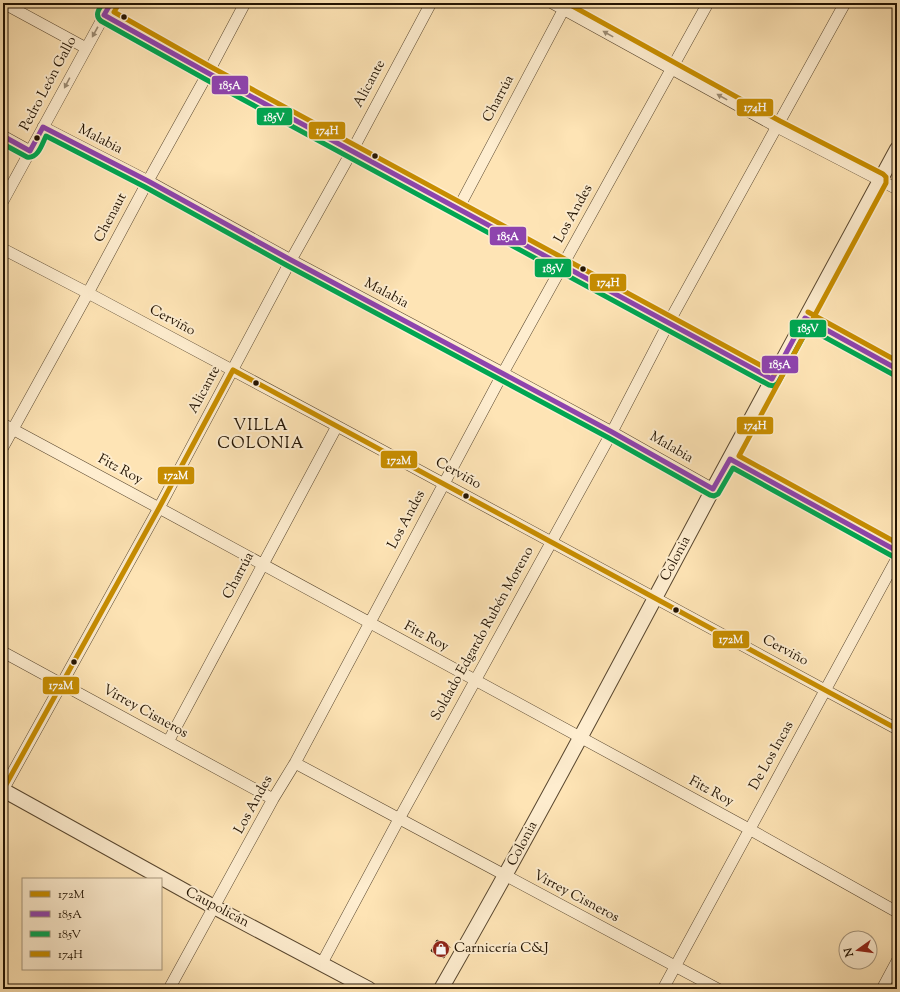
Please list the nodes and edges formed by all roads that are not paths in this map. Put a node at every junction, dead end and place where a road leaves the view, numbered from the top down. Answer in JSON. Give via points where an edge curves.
{"nodes":[{"id":1,"x":4,"y":3,"type":"edge"},
{"id":2,"x":111,"y":3,"type":"edge"},
{"id":3,"x":245,"y":3,"type":"edge"},
{"id":4,"x":431,"y":3,"type":"edge"},
{"id":5,"x":552,"y":3,"type":"edge"},
{"id":6,"x":708,"y":3,"type":"edge"},
{"id":7,"x":845,"y":3,"type":"edge"},
{"id":8,"x":566,"y":6,"type":"edge"},
{"id":9,"x":104,"y":15,"type":"junction"},
{"id":10,"x":86,"y":48,"type":"junction"},
{"id":11,"x":671,"y":70,"type":"junction"},
{"id":12,"x":208,"y":73,"type":"junction"},
{"id":13,"x":43,"y":127,"type":"junction"},
{"id":14,"x":777,"y":127,"type":"junction"},
{"id":15,"x":3,"y":136,"type":"edge"},
{"id":16,"x":897,"y":149,"type":"edge"},
{"id":17,"x":30,"y":151,"type":"junction"},
{"id":18,"x":352,"y":151,"type":"junction"},
{"id":19,"x":880,"y":180,"type":"junction"},
{"id":20,"x":148,"y":181,"type":"junction"},
{"id":21,"x":897,"y":190,"type":"edge"},
{"id":22,"x":3,"y":201,"type":"edge"},
{"id":23,"x":458,"y":209,"type":"junction"},
{"id":24,"x":3,"y":249,"type":"edge"},
{"id":25,"x":291,"y":260,"type":"junction"},
{"id":26,"x":564,"y":265,"type":"junction"},
{"id":27,"x":88,"y":292,"type":"junction"},
{"id":28,"x":805,"y":318,"type":"junction"},
{"id":29,"x":669,"y":322,"type":"junction"},
{"id":30,"x":897,"y":369,"type":"edge"},
{"id":31,"x":233,"y":370,"type":"junction"},
{"id":32,"x":503,"y":373,"type":"junction"},
{"id":33,"x":772,"y":379,"type":"junction"},
{"id":34,"x":337,"y":426,"type":"junction"},
{"id":35,"x":8,"y":427,"type":"edge"},
{"id":36,"x":612,"y":432,"type":"junction"},
{"id":37,"x":3,"y":447,"type":"edge"},
{"id":38,"x":730,"y":459,"type":"junction"},
{"id":39,"x":444,"y":483,"type":"junction"},
{"id":40,"x":713,"y":489,"type":"junction"},
{"id":41,"x":160,"y":508,"type":"junction"},
{"id":42,"x":551,"y":542,"type":"junction"},
{"id":43,"x":897,"y":551,"type":"edge"},
{"id":44,"x":897,"y":558,"type":"edge"},
{"id":45,"x":262,"y":564,"type":"junction"},
{"id":46,"x":656,"y":598,"type":"junction"},
{"id":47,"x":369,"y":623,"type":"junction"},
{"id":48,"x":3,"y":652,"type":"edge"},
{"id":49,"x":475,"y":681,"type":"junction"},
{"id":50,"x":62,"y":684,"type":"junction"},
{"id":51,"x":826,"y":690,"type":"junction"},
{"id":52,"x":897,"y":729,"type":"edge"},
{"id":53,"x":579,"y":738,"type":"junction"},
{"id":54,"x":168,"y":742,"type":"junction"},
{"id":55,"x":295,"y":763,"type":"junction"},
{"id":56,"x":3,"y":790,"type":"edge"},
{"id":57,"x":273,"y":799,"type":"junction"},
{"id":58,"x":399,"y":819,"type":"junction"},
{"id":59,"x":749,"y":829,"type":"junction"},
{"id":60,"x":506,"y":876,"type":"junction"},
{"id":61,"x":162,"y":878,"type":"edge"},
{"id":62,"x":162,"y":878,"type":"edge"},
{"id":63,"x":214,"y":907,"type":"junction"},
{"id":64,"x":897,"y":912,"type":"edge"},
{"id":65,"x":897,"y":961,"type":"edge"},
{"id":66,"x":322,"y":963,"type":"junction"},
{"id":67,"x":675,"y":966,"type":"junction"},
{"id":68,"x":170,"y":989,"type":"edge"},
{"id":69,"x":369,"y":989,"type":"edge"},
{"id":70,"x":442,"y":989,"type":"edge"},
{"id":71,"x":663,"y":989,"type":"edge"},
{"id":72,"x":718,"y":989,"type":"edge"},
{"id":73,"x":882,"y":989,"type":"edge"}],
"edges":[{"from":1,"to":10,"type":"street"},
{"from":2,"to":9,"type":"street","name":"Pedro León Gallo"},
{"from":3,"to":12,"type":"street","name":"Chenaut"},
{"from":4,"to":18,"type":"street","name":"Alicante"},
{"from":5,"to":8,"type":"street"},
{"from":6,"to":11,"type":"street","name":"Los Andes"},
{"from":7,"to":14,"type":"street","name":"Soldado Edgardo Rubén Moreno"},
{"from":11,"to":8,"type":"street","one_way":true},
{"from":8,"to":23,"type":"street","name":"Charrúa"},
{"from":9,"to":10,"type":"street","name":"Pedro León Gallo","one_way":true},
{"from":9,"to":12,"type":"street"},
{"from":10,"to":13,"type":"street","name":"Pedro León Gallo","one_way":true},
{"from":14,"to":11,"type":"street","one_way":true},
{"from":11,"to":26,"type":"street","name":"Los Andes"},
{"from":12,"to":18,"type":"street"},
{"from":12,"to":20,"type":"street","name":"Chenaut"},
{"from":13,"to":17,"type":"street","name":"Pedro León Gallo"},
{"from":13,"to":20,"type":"street","name":"Malabia"},
{"from":14,"to":19,"type":"street"},
{"from":14,"to":29,"type":"street","name":"Soldado Edgardo Rubén Moreno"},
{"from":15,"to":17,"type":"street"},
{"from":16,"to":19,"type":"street","name":"Colonia"},
{"from":17,"to":22,"type":"street","name":"Pedro León Gallo"},
{"from":18,"to":23,"type":"street"},
{"from":18,"to":25,"type":"street","name":"Alicante"},
{"from":19,"to":21,"type":"street"},
{"from":19,"to":28,"type":"street","name":"Colonia"},
{"from":20,"to":25,"type":"street","name":"Malabia"},
{"from":20,"to":27,"type":"street","name":"Chenaut"},
{"from":23,"to":26,"type":"street"},
{"from":24,"to":27,"type":"street","name":"Cerviño"},
{"from":25,"to":31,"type":"street","name":"Alicante"},
{"from":25,"to":32,"type":"street","name":"Malabia"},
{"from":26,"to":29,"type":"street"},
{"from":26,"to":32,"type":"street","name":"Los Andes"},
{"from":27,"to":31,"type":"street","name":"Cerviño"},
{"from":27,"to":35,"type":"street","name":"Chenaut"},
{"from":28,"to":30,"type":"street"},
{"from":28,"to":33,"type":"street","name":"Colonia"},
{"from":29,"to":33,"type":"street"},
{"from":29,"to":36,"type":"street","name":"Soldado Edgardo Rubén Moreno"},
{"from":31,"to":34,"type":"street","name":"Cerviño"},
{"from":31,"to":41,"type":"street","name":"Alicante"},
{"from":32,"to":36,"type":"street","name":"Malabia"},
{"from":32,"to":39,"type":"street","name":"Los Andes"},
{"from":33,"to":38,"type":"street","name":"Colonia"},
{"from":34,"to":39,"type":"street","name":"Cerviño"},
{"from":34,"to":45,"type":"street","name":"Charrúa"},
{"from":35,"to":37,"type":"street","name":"Chenaut"},
{"from":35,"to":41,"type":"street","name":"Fitz Roy"},
{"from":36,"to":40,"type":"street","name":"Malabia"},
{"from":36,"to":42,"type":"street","name":"Soldado Edgardo Rubén Moreno"},
{"from":38,"to":40,"type":"street","name":"Colonia"},
{"from":38,"to":43,"type":"street"},
{"from":39,"to":42,"type":"street","name":"Cerviño"},
{"from":39,"to":47,"type":"street","name":"Los Andes"},
{"from":40,"to":46,"type":"street","name":"Colonia"},
{"from":41,"to":45,"type":"street","name":"Fitz Roy"},
{"from":41,"to":50,"type":"street","name":"Alicante"},
{"from":42,"to":46,"type":"street","name":"Cerviño"},
{"from":42,"to":49,"type":"street","name":"Soldado Edgardo Rubén Moreno"},
{"from":44,"to":51,"type":"street","name":"De Los Incas"},
{"from":45,"to":47,"type":"street","name":"Fitz Roy"},
{"from":45,"to":54,"type":"street","name":"Charrúa"},
{"from":46,"to":51,"type":"street","name":"Cerviño"},
{"from":46,"to":53,"type":"street","name":"Colonia"},
{"from":47,"to":49,"type":"street","name":"Fitz Roy"},
{"from":47,"to":55,"type":"street","name":"Los Andes"},
{"from":48,"to":50,"type":"street","name":"Virrey Cisneros"},
{"from":49,"to":53,"type":"street","name":"Fitz Roy"},
{"from":49,"to":58,"type":"street","name":"Soldado Edgardo Rubén Moreno"},
{"from":50,"to":54,"type":"street","name":"Virrey Cisneros"},
{"from":50,"to":56,"type":"street","name":"Alicante"},
{"from":51,"to":52,"type":"street","name":"Cerviño"},
{"from":51,"to":59,"type":"street","name":"De Los Incas"},
{"from":53,"to":59,"type":"street","name":"Fitz Roy"},
{"from":53,"to":60,"type":"street","name":"Colonia"},
{"from":54,"to":57,"type":"street","name":"Virrey Cisneros"},
{"from":55,"to":57,"type":"street","name":"Los Andes"},
{"from":55,"to":58,"type":"street","name":"Virrey Cisneros"},
{"from":56,"to":62,"type":"street","name":"Caupolicán"},
{"from":57,"to":63,"type":"street","name":"Los Andes"},
{"from":58,"to":60,"type":"street","name":"Virrey Cisneros"},
{"from":58,"to":66,"type":"street","name":"Soldado Edgardo Rubén Moreno"},
{"from":59,"to":64,"type":"street","name":"Fitz Roy"},
{"from":59,"to":67,"type":"street","name":"De Los Incas"},
{"from":60,"to":67,"type":"street","name":"Virrey Cisneros"},
{"from":60,"to":70,"type":"street","name":"Colonia"},
{"from":61,"to":63,"type":"street","name":"Caupolicán"},
{"from":63,"to":66,"type":"street","name":"Caupolicán"},
{"from":63,"to":68,"type":"street","name":"Los Andes"},
{"from":65,"to":73,"type":"street"},
{"from":66,"to":69,"type":"street","name":"Caupolicán"},
{"from":67,"to":71,"type":"street","name":"De Los Incas"},
{"from":67,"to":72,"type":"street","name":"Virrey Cisneros"}]}
